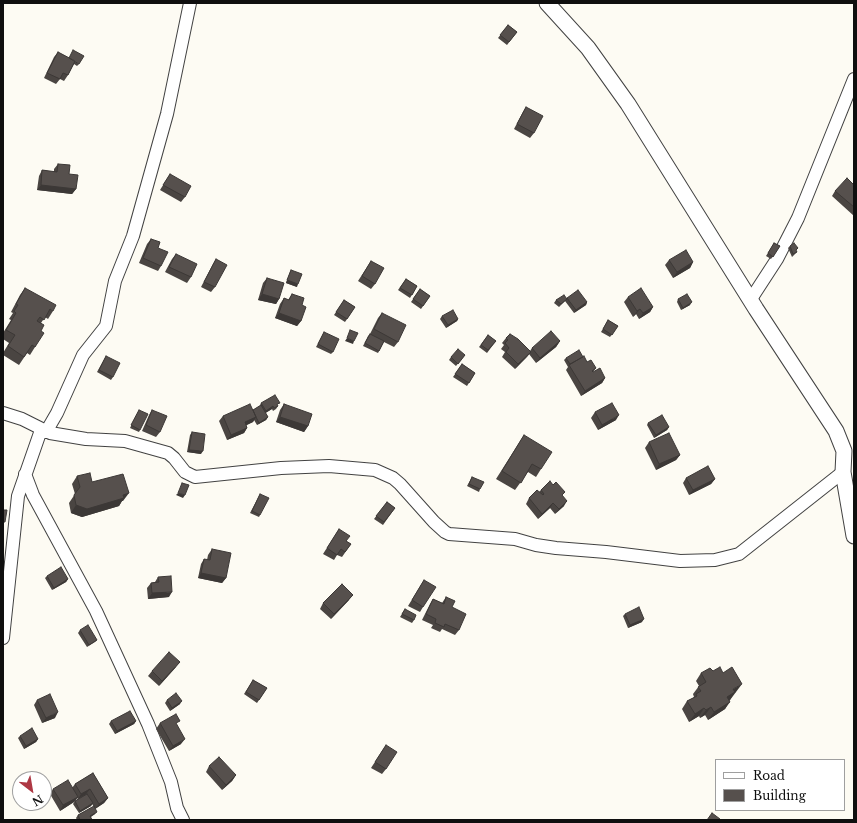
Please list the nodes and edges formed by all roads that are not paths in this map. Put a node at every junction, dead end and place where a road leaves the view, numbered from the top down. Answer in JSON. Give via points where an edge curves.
{"nodes":[{"id":1,"x":190,"y":3,"type":"edge"},
{"id":2,"x":547,"y":3,"type":"edge"},
{"id":3,"x":854,"y":79,"type":"edge"},
{"id":4,"x":751,"y":299,"type":"junction"},
{"id":5,"x":3,"y":413,"type":"edge"},
{"id":6,"x":43,"y":431,"type":"junction"},
{"id":7,"x":849,"y":452,"type":"edge"},
{"id":8,"x":843,"y":472,"type":"junction"},
{"id":9,"x":26,"y":474,"type":"junction"},
{"id":10,"x":854,"y":536,"type":"edge"},
{"id":11,"x":3,"y":638,"type":"edge"},
{"id":12,"x":183,"y":820,"type":"edge"}],
"edges":[{"from":1,"to":6,"type":"street","via":[[167,114],[133,236],[115,281],[106,326],[82,355],[57,413]]},
{"from":2,"to":4,"type":"street","via":[[588,48],[628,104]]},
{"from":3,"to":4,"type":"street","via":[[798,218],[777,259]]},
{"from":4,"to":7,"type":"street"},
{"from":5,"to":6,"type":"street","via":[[22,419]]},
{"from":6,"to":8,"type":"street","via":[[86,439],[125,441],[168,453],[185,472],[195,477],[313,467],[375,470],[400,484],[434,522],[449,534],[515,539],[556,548],[680,561],[716,560],[739,554]]},
{"from":6,"to":9,"type":"street"},
{"from":7,"to":8,"type":"street"},
{"from":8,"to":10,"type":"street"},
{"from":9,"to":11,"type":"street","via":[[14,516]]},
{"from":9,"to":12,"type":"street","via":[[36,500],[96,611],[148,724]]}]}
